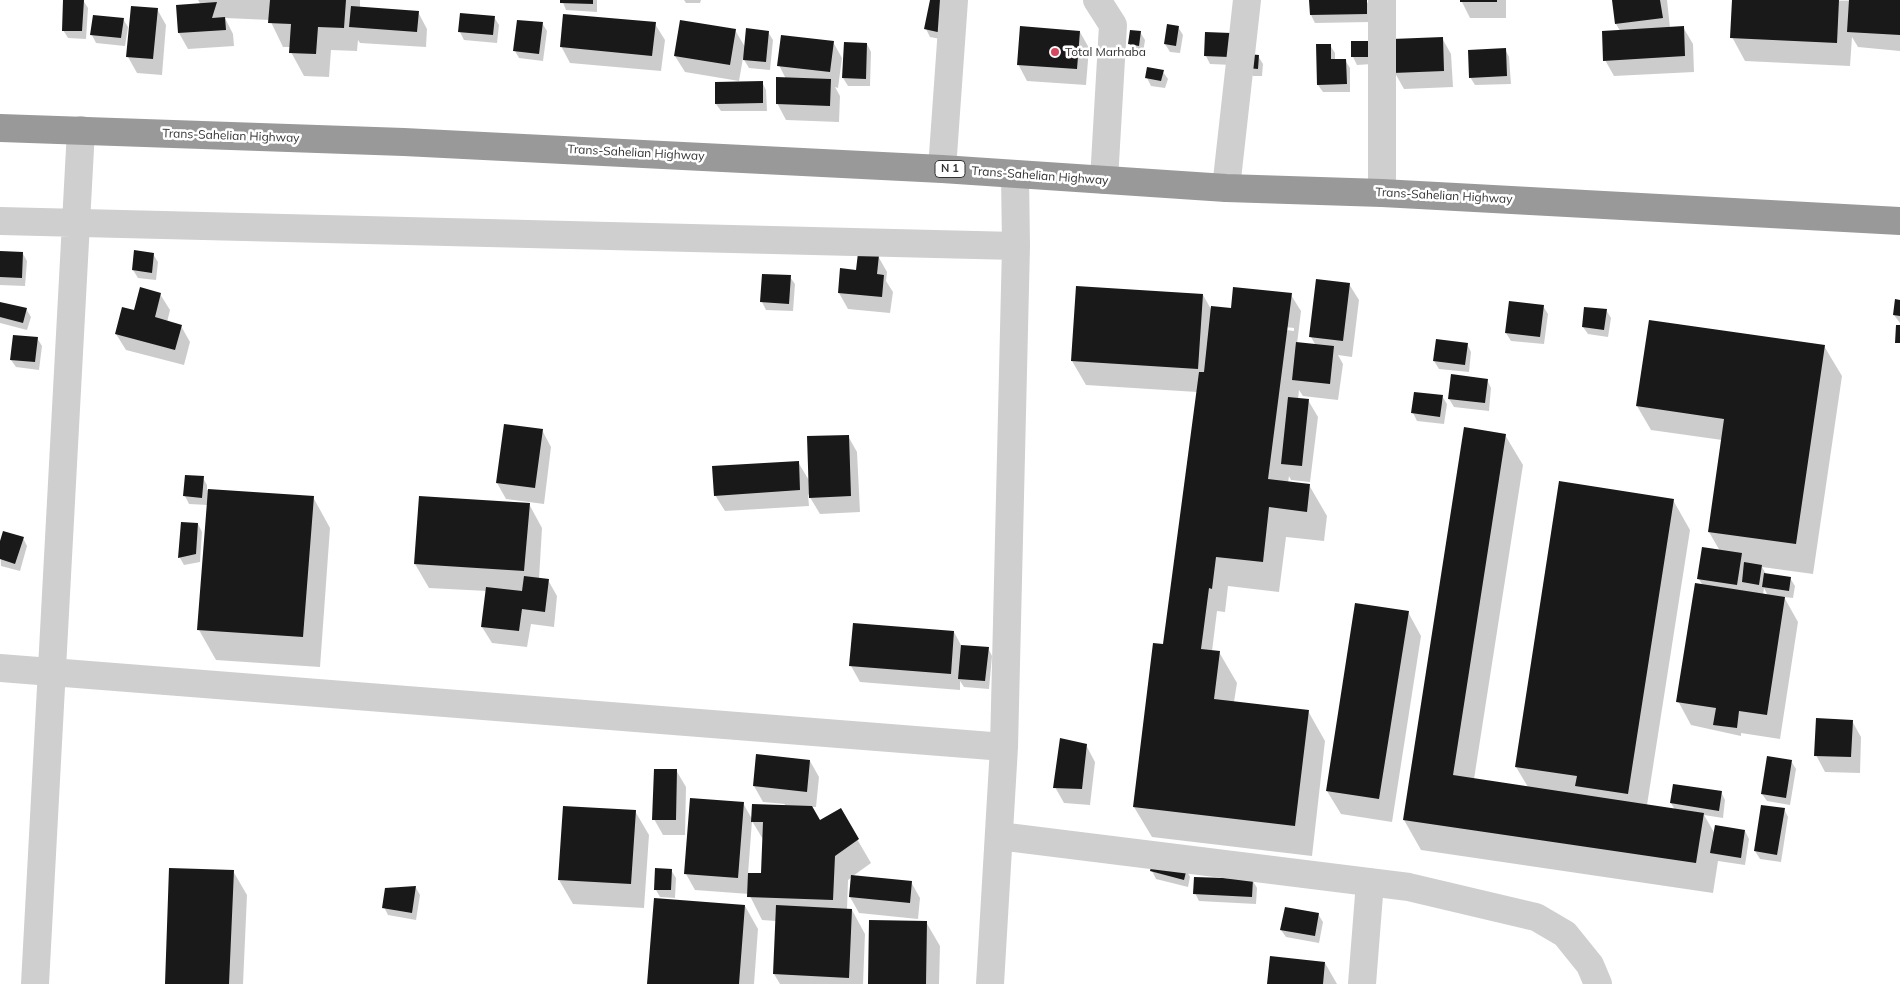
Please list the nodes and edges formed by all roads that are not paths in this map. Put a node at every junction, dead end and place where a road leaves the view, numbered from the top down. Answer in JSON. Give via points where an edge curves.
{"nodes":[{"id":1,"x":954,"y":0,"type":"edge"},
{"id":2,"x":1098,"y":0,"type":"edge"},
{"id":3,"x":1247,"y":0,"type":"edge"},
{"id":4,"x":1382,"y":0,"type":"edge"},
{"id":5,"x":0,"y":128,"type":"edge"},
{"id":6,"x":81,"y":130,"type":"junction"},
{"id":7,"x":942,"y":168,"type":"junction"},
{"id":8,"x":1015,"y":175,"type":"junction"},
{"id":9,"x":1104,"y":180,"type":"junction"},
{"id":10,"x":1226,"y":188,"type":"junction"},
{"id":11,"x":1382,"y":193,"type":"junction"},
{"id":12,"x":0,"y":221,"type":"edge"},
{"id":13,"x":1900,"y":221,"type":"edge"},
{"id":14,"x":75,"y":222,"type":"junction"},
{"id":15,"x":1016,"y":246,"type":"junction"},
{"id":16,"x":0,"y":668,"type":"edge"},
{"id":17,"x":52,"y":671,"type":"junction"},
{"id":18,"x":1004,"y":746,"type":"junction"},
{"id":19,"x":999,"y":836,"type":"junction"},
{"id":20,"x":1370,"y":882,"type":"junction"},
{"id":21,"x":35,"y":984,"type":"edge"},
{"id":22,"x":990,"y":984,"type":"edge"},
{"id":23,"x":1362,"y":984,"type":"edge"},
{"id":24,"x":1598,"y":984,"type":"edge"}],
"edges":[{"from":1,"to":7,"type":"street"},
{"from":2,"to":9,"type":"street","via":[[1113,25]]},
{"from":3,"to":10,"type":"street"},
{"from":4,"to":11,"type":"street"},
{"from":5,"to":6,"type":"highway","name":"Trans-Sahelian Highway","number":"N 1"},
{"from":6,"to":7,"type":"highway","name":"Trans-Sahelian Highway","number":"N 1"},
{"from":6,"to":14,"type":"street"},
{"from":7,"to":8,"type":"highway","name":"Trans-Sahelian Highway","number":"N 1"},
{"from":8,"to":9,"type":"highway","name":"Trans-Sahelian Highway","number":"N 1"},
{"from":8,"to":15,"type":"street"},
{"from":9,"to":10,"type":"highway","name":"Trans-Sahelian Highway","number":"N 1"},
{"from":10,"to":11,"type":"highway","name":"Trans-Sahelian Highway","number":"N 1"},
{"from":11,"to":13,"type":"highway","name":"Trans-Sahelian Highway","number":"N 1"},
{"from":12,"to":14,"type":"street"},
{"from":14,"to":15,"type":"street"},
{"from":14,"to":17,"type":"street"},
{"from":15,"to":18,"type":"street"},
{"from":16,"to":17,"type":"street"},
{"from":17,"to":18,"type":"street"},
{"from":17,"to":21,"type":"street"},
{"from":18,"to":19,"type":"street"},
{"from":19,"to":20,"type":"street"},
{"from":19,"to":22,"type":"street"},
{"from":20,"to":23,"type":"street"},
{"from":20,"to":24,"type":"street","via":[[1409,887],[1536,917],[1564,934],[1590,965]]}]}
